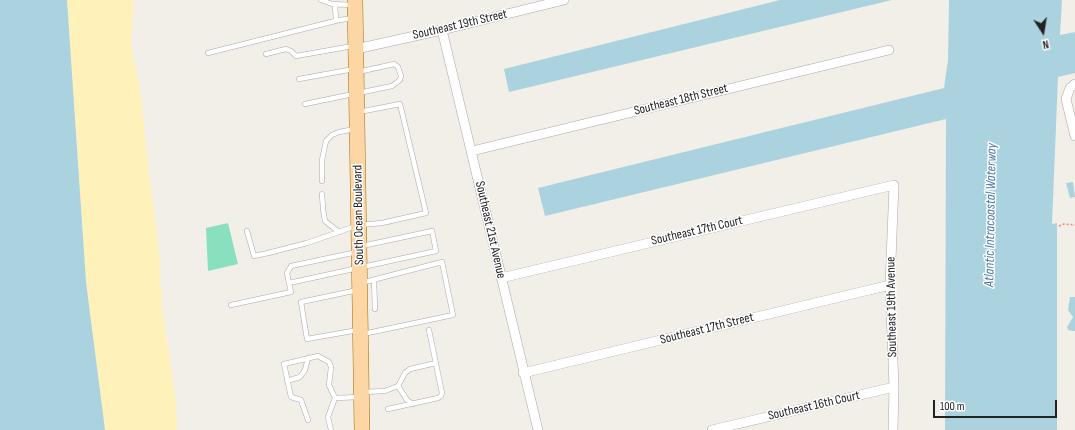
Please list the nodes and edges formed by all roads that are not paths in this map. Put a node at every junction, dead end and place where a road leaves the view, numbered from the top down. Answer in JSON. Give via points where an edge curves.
{"nodes":[{"id":1,"x":321,"y":0,"type":"edge"},
{"id":2,"x":564,"y":0,"type":"edge"},
{"id":3,"x":335,"y":4,"type":"junction"},
{"id":4,"x":355,"y":8,"type":"edge"},
{"id":5,"x":336,"y":21,"type":"junction"},
{"id":6,"x":442,"y":30,"type":"junction"},
{"id":7,"x":356,"y":47,"type":"junction"},
{"id":8,"x":890,"y":50,"type":"dead end"},
{"id":9,"x":208,"y":54,"type":"dead end"},
{"id":10,"x":266,"y":54,"type":"dead end"},
{"id":11,"x":356,"y":70,"type":"junction"},
{"id":12,"x":299,"y":79,"type":"dead end"},
{"id":13,"x":1075,"y":84,"type":"edge"},
{"id":14,"x":357,"y":94,"type":"junction"},
{"id":15,"x":305,"y":104,"type":"dead end"},
{"id":16,"x":357,"y":112,"type":"junction"},
{"id":17,"x":357,"y":129,"type":"junction"},
{"id":18,"x":1075,"y":136,"type":"edge"},
{"id":19,"x":472,"y":151,"type":"junction"},
{"id":20,"x":322,"y":180,"type":"dead end"},
{"id":21,"x":894,"y":185,"type":"joint"},
{"id":22,"x":322,"y":194,"type":"dead end"},
{"id":23,"x":359,"y":225,"type":"junction"},
{"id":24,"x":247,"y":231,"type":"dead end"},
{"id":25,"x":338,"y":232,"type":"junction"},
{"id":26,"x":359,"y":249,"type":"junction"},
{"id":27,"x":360,"y":268,"type":"junction"},
{"id":28,"x":500,"y":278,"type":"junction"},
{"id":29,"x":289,"y":283,"type":"junction"},
{"id":30,"x":364,"y":284,"type":"junction"},
{"id":31,"x":890,"y":285,"type":"junction"},
{"id":32,"x":231,"y":305,"type":"dead end"},
{"id":33,"x":375,"y":309,"type":"dead end"},
{"id":34,"x":429,"y":330,"type":"dead end"},
{"id":35,"x":360,"y":332,"type":"junction"},
{"id":36,"x":308,"y":358,"type":"junction"},
{"id":37,"x":436,"y":363,"type":"junction"},
{"id":38,"x":524,"y":373,"type":"junction"},
{"id":39,"x":288,"y":381,"type":"junction"},
{"id":40,"x":398,"y":386,"type":"junction"},
{"id":41,"x":894,"y":387,"type":"junction"},
{"id":42,"x":361,"y":395,"type":"junction"},
{"id":43,"x":335,"y":398,"type":"junction"},
{"id":44,"x":413,"y":404,"type":"junction"},
{"id":45,"x":388,"y":409,"type":"dead end"},
{"id":46,"x":308,"y":420,"type":"dead end"},
{"id":47,"x":331,"y":430,"type":"edge"},
{"id":48,"x":362,"y":430,"type":"edge"},
{"id":49,"x":538,"y":430,"type":"edge"},
{"id":50,"x":712,"y":430,"type":"edge"},
{"id":51,"x":893,"y":430,"type":"edge"}],
"edges":[{"from":1,"to":3,"type":"lane"},
{"from":2,"to":6,"type":"street","name":"Southeast 19th Street"},
{"from":3,"to":4,"type":"lane"},
{"from":3,"to":5,"type":"lane"},
{"from":4,"to":5,"type":"lane"},
{"from":4,"to":7,"type":"main road","name":"South Ocean Boulevard"},
{"from":5,"to":9,"type":"lane"},
{"from":6,"to":7,"type":"street","name":"Southeast 19th Street"},
{"from":6,"to":19,"type":"street","name":"Southeast 21st Avenue"},
{"from":7,"to":10,"type":"lane","via":[[296,56],[286,49]]},
{"from":7,"to":11,"type":"main road","name":"South Ocean Boulevard"},
{"from":8,"to":19,"type":"street","name":"Southeast 18th Street"},
{"from":11,"to":12,"type":"lane"},
{"from":11,"to":14,"type":"main road","name":"South Ocean Boulevard"},
{"from":11,"to":14,"type":"lane","via":[[394,64],[401,76],[392,86]]},
{"from":13,"to":18,"type":"street","via":[[1070,88],[1066,100]]},
{"from":14,"to":15,"type":"lane"},
{"from":14,"to":16,"type":"main road","name":"South Ocean Boulevard"},
{"from":16,"to":17,"type":"main road","name":"South Ocean Boulevard"},
{"from":16,"to":23,"type":"lane","via":[[400,104],[426,213],[382,223]]},
{"from":17,"to":20,"type":"lane","via":[[339,132],[326,141],[322,160]]},
{"from":17,"to":23,"type":"main road","name":"South Ocean Boulevard"},
{"from":19,"to":28,"type":"street","name":"Southeast 21st Avenue"},
{"from":21,"to":28,"type":"street","name":"Southeast 17th Court"},
{"from":21,"to":31,"type":"street","name":"Southeast 19th Avenue"},
{"from":22,"to":25,"type":"lane","via":[[325,221]]},
{"from":23,"to":25,"type":"lane"},
{"from":23,"to":26,"type":"main road","name":"South Ocean Boulevard"},
{"from":24,"to":25,"type":"lane","via":[[254,256],[307,243]]},
{"from":26,"to":27,"type":"main road","name":"South Ocean Boulevard"},
{"from":26,"to":27,"type":"lane","via":[[432,230],[436,251]]},
{"from":26,"to":29,"type":"lane","via":[[291,266],[287,273]]},
{"from":27,"to":29,"type":"lane"},
{"from":27,"to":30,"type":"main road","name":"South Ocean Boulevard"},
{"from":28,"to":38,"type":"street","name":"Southeast 21st Avenue"},
{"from":29,"to":32,"type":"lane","via":[[291,292]]},
{"from":30,"to":33,"type":"lane"},
{"from":30,"to":35,"type":"main road","name":"South Ocean Boulevard"},
{"from":30,"to":35,"type":"lane","via":[[300,302],[307,339]]},
{"from":30,"to":35,"type":"lane","via":[[442,262],[453,315]]},
{"from":31,"to":38,"type":"street","name":"Southeast 17th Street"},
{"from":31,"to":41,"type":"street","name":"Southeast 19th Avenue"},
{"from":34,"to":37,"type":"lane"},
{"from":35,"to":42,"type":"main road","name":"South Ocean Boulevard"},
{"from":36,"to":39,"type":"lane","via":[[300,377]]},
{"from":36,"to":39,"type":"lane","via":[[284,364]]},
{"from":36,"to":43,"type":"lane","via":[[318,356],[329,362],[329,385]]},
{"from":37,"to":40,"type":"lane","via":[[410,369]]},
{"from":37,"to":44,"type":"lane","via":[[441,396]]},
{"from":38,"to":49,"type":"street","name":"Southeast 21st Avenue"},
{"from":39,"to":46,"type":"lane","via":[[291,398],[301,400]]},
{"from":40,"to":42,"type":"lane"},
{"from":40,"to":44,"type":"lane","via":[[407,400]]},
{"from":41,"to":50,"type":"street","name":"Southeast 16th Court"},
{"from":41,"to":51,"type":"street","name":"Southeast 19th Avenue"},
{"from":42,"to":43,"type":"lane"},
{"from":42,"to":48,"type":"main road","name":"South Ocean Boulevard"},
{"from":43,"to":47,"type":"lane","via":[[328,417]]},
{"from":44,"to":45,"type":"lane"}]}
